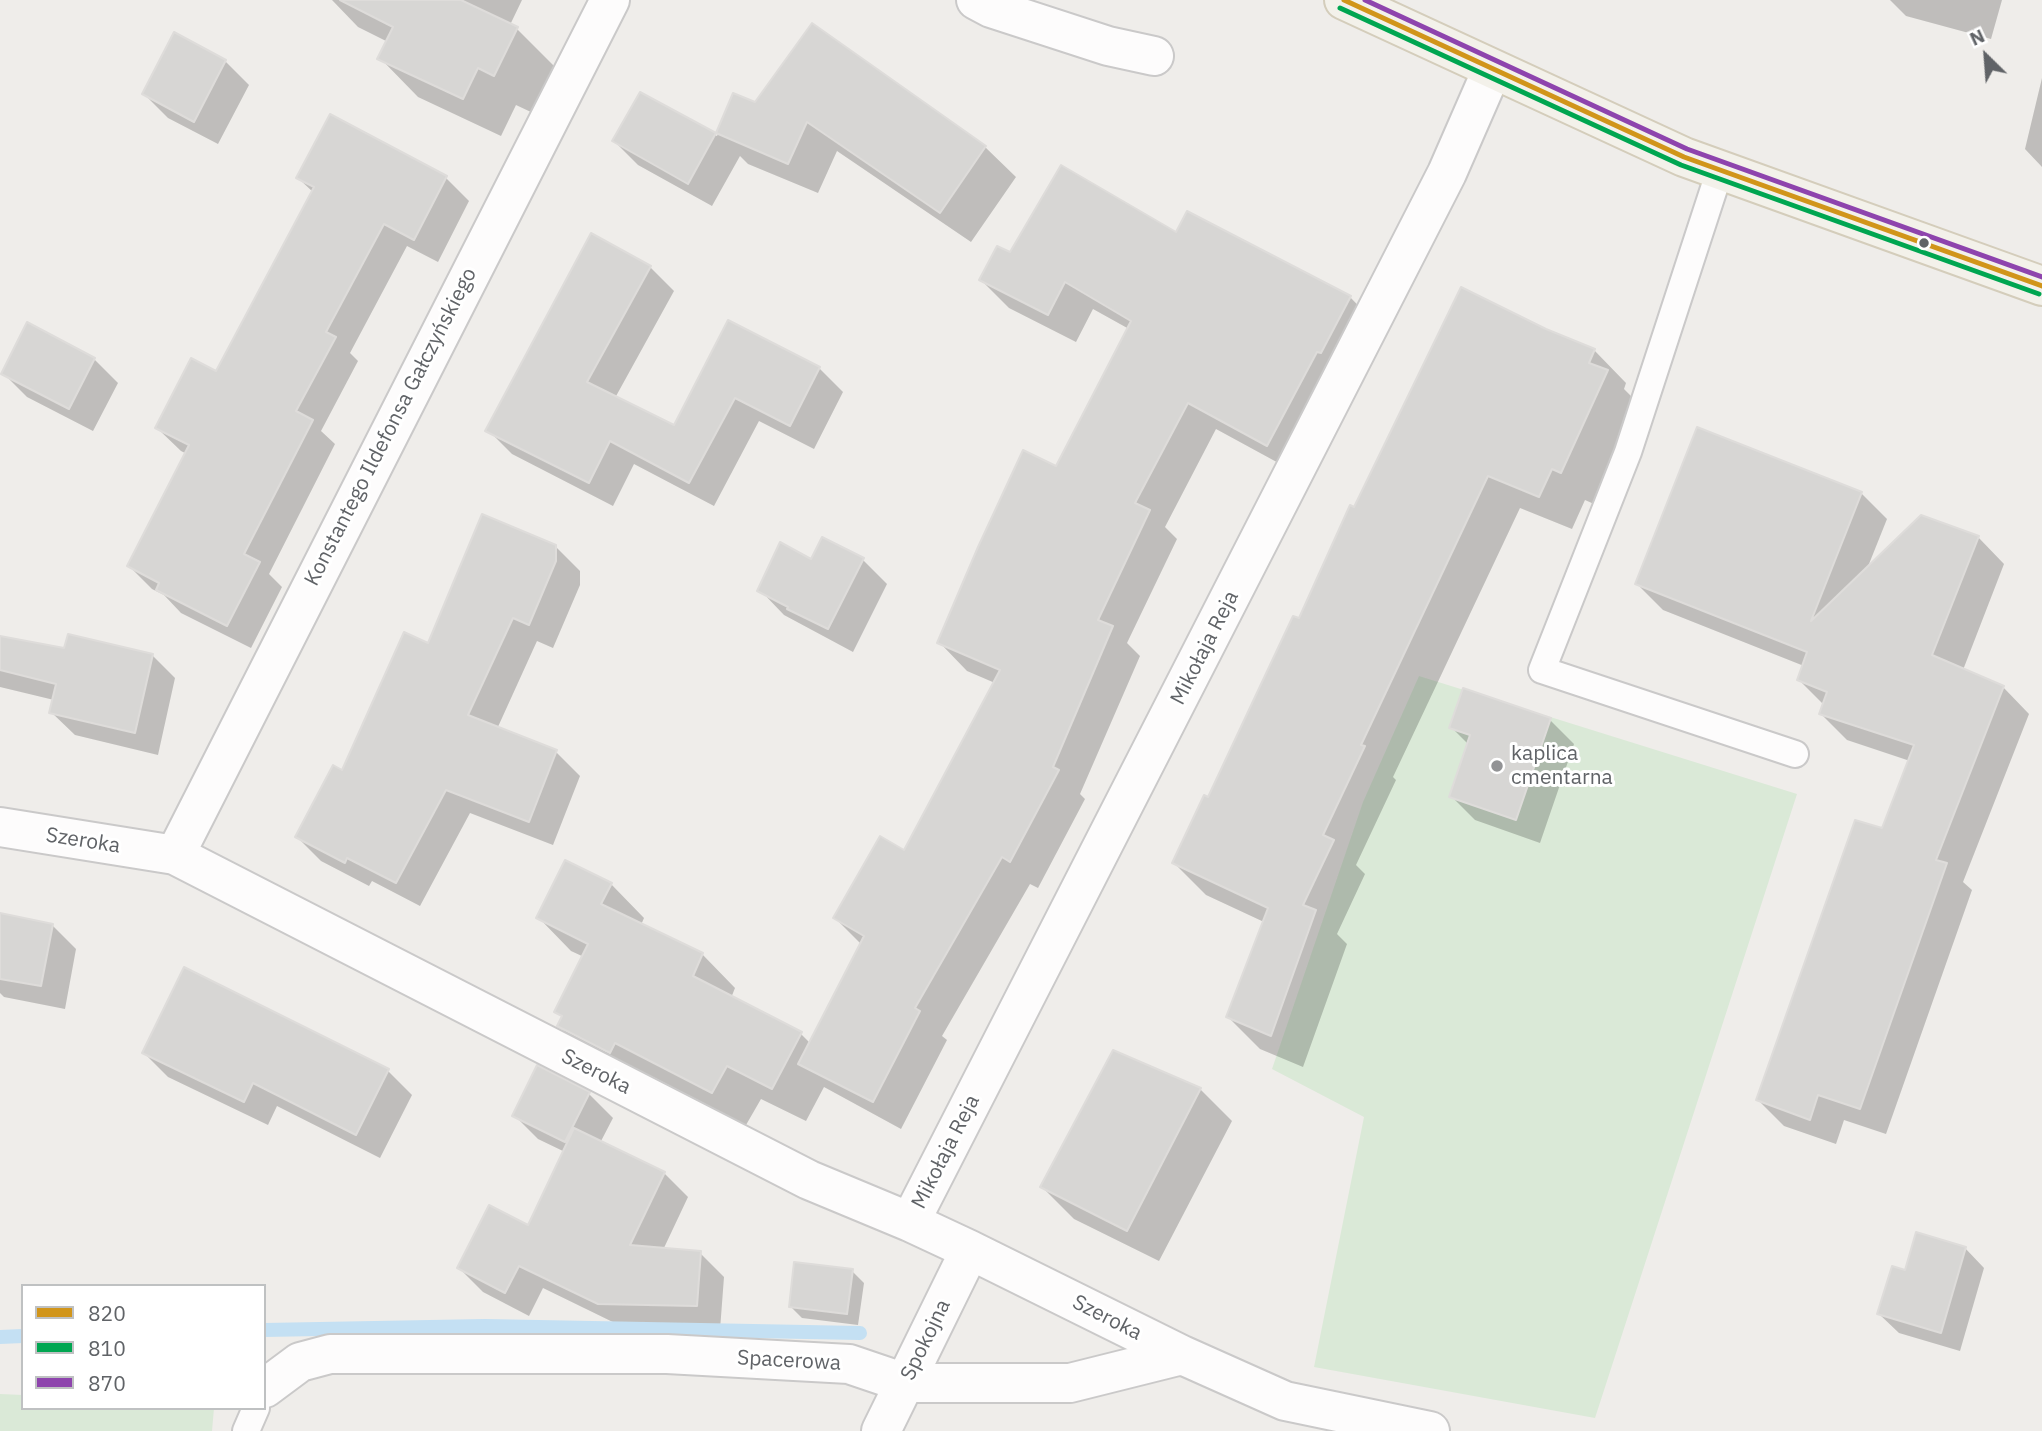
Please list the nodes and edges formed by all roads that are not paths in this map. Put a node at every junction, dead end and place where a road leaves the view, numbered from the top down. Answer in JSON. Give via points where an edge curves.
{"nodes":[{"id":1,"x":610,"y":0,"type":"edge"},
{"id":2,"x":976,"y":0,"type":"edge"},
{"id":3,"x":1344,"y":0,"type":"edge"},
{"id":4,"x":1154,"y":55,"type":"dead end"},
{"id":5,"x":1492,"y":70,"type":"junction"},
{"id":6,"x":1720,"y":170,"type":"junction"},
{"id":7,"x":2042,"y":286,"type":"edge"},
{"id":8,"x":1795,"y":754,"type":"dead end"},
{"id":9,"x":0,"y":827,"type":"edge"},
{"id":10,"x":175,"y":855,"type":"junction"},
{"id":11,"x":909,"y":1222,"type":"junction"},
{"id":12,"x":970,"y":1250,"type":"junction"},
{"id":13,"x":1182,"y":1355,"type":"junction"},
{"id":14,"x":905,"y":1383,"type":"junction"},
{"id":15,"x":266,"y":1387,"type":"edge"},
{"id":16,"x":255,"y":1410,"type":"edge"},
{"id":17,"x":246,"y":1431,"type":"edge"},
{"id":18,"x":881,"y":1431,"type":"edge"},
{"id":19,"x":1430,"y":1431,"type":"edge"}],
"edges":[{"from":1,"to":10,"type":"street","name":"Konstantego Ildefonsa Gałczyńskiego"},
{"from":2,"to":4,"type":"street","via":[[1108,46]]},
{"from":3,"to":5,"type":"main road"},
{"from":5,"to":6,"type":"main road"},
{"from":5,"to":11,"type":"street","name":"Mikołaja Reja","via":[[1441,185]]},
{"from":6,"to":7,"type":"main road"},
{"from":6,"to":8,"type":"lane","via":[[1628,452],[1542,670]]},
{"from":9,"to":10,"type":"street","name":"Szeroka"},
{"from":10,"to":11,"type":"street","name":"Szeroka","via":[[808,1180]]},
{"from":11,"to":12,"type":"street","name":"Szeroka"},
{"from":12,"to":13,"type":"street","name":"Szeroka"},
{"from":12,"to":14,"type":"street","name":"Spokojna"},
{"from":13,"to":14,"type":"street","name":"Spacerowa","via":[[1070,1383]]},
{"from":13,"to":19,"type":"street","via":[[1285,1401]]},
{"from":14,"to":15,"type":"street","name":"Spacerowa","via":[[849,1364],[667,1354],[330,1354],[300,1362]]},
{"from":14,"to":18,"type":"street","name":"Spokojna"},
{"from":16,"to":17,"type":"lane"}]}
